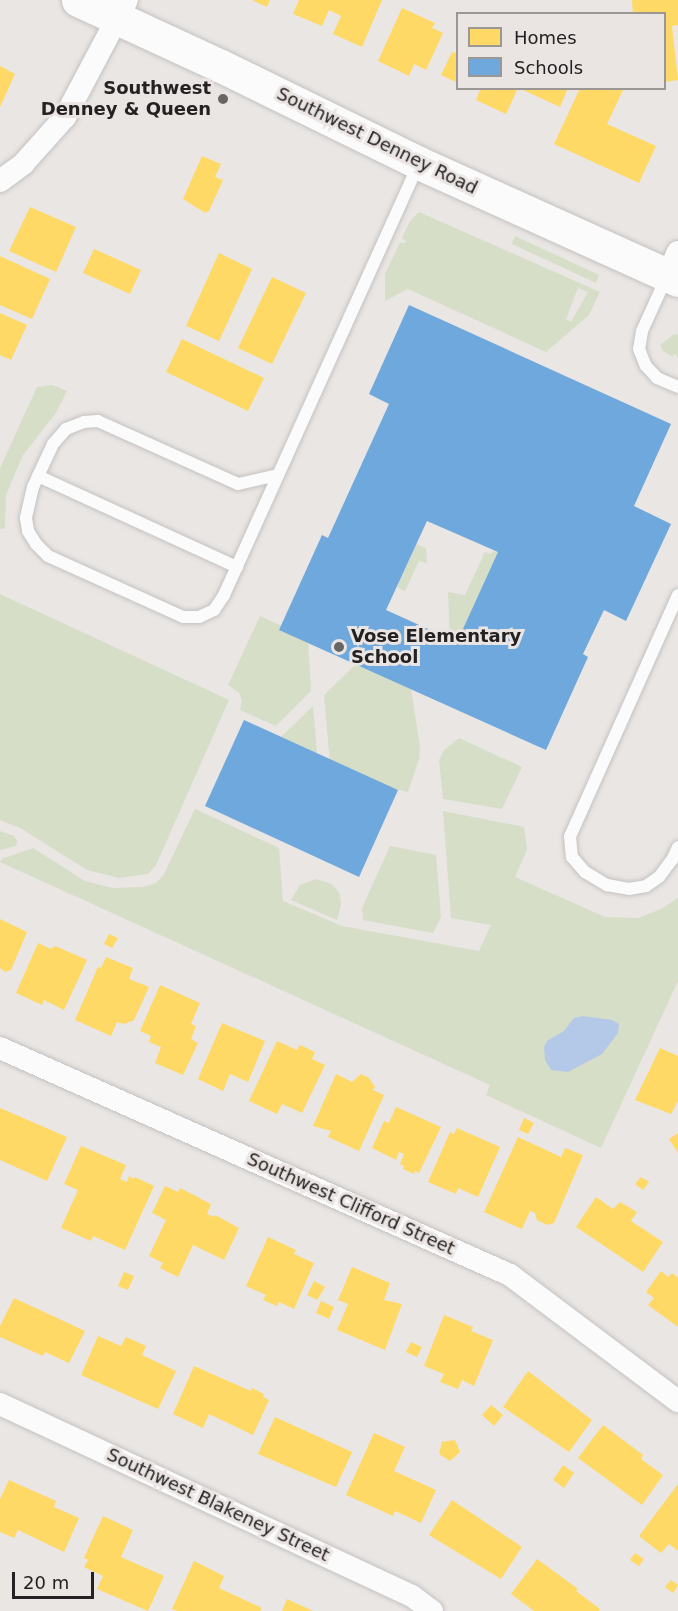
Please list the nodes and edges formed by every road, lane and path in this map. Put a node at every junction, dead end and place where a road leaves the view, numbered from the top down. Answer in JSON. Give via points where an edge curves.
{"nodes":[{"id":1,"x":78,"y":0,"type":"edge"},
{"id":2,"x":122,"y":9,"type":"edge"},
{"id":3,"x":419,"y":164,"type":"junction"},
{"id":4,"x":0,"y":181,"type":"edge"},
{"id":5,"x":675,"y":269,"type":"edge"},
{"id":6,"x":678,"y":387,"type":"edge"},
{"id":7,"x":278,"y":475,"type":"junction"},
{"id":8,"x":38,"y":476,"type":"junction"},
{"id":9,"x":237,"y":567,"type":"junction"},
{"id":10,"x":678,"y":595,"type":"edge"},
{"id":11,"x":678,"y":847,"type":"edge"},
{"id":12,"x":0,"y":1048,"type":"edge"},
{"id":13,"x":678,"y":1401,"type":"edge"},
{"id":14,"x":0,"y":1404,"type":"edge"},
{"id":15,"x":432,"y":1611,"type":"edge"}],
"edges":[{"from":1,"to":2,"type":"street","name":"Southwest Denney Road"},
{"from":2,"to":3,"type":"street","name":"Southwest Denney Road"},
{"from":2,"to":4,"type":"street","via":[[65,117],[23,164]]},
{"from":3,"to":5,"type":"street","name":"Southwest Denney Road"},
{"from":3,"to":7,"type":"lane"},
{"from":5,"to":6,"type":"lane","via":[[642,331],[639,349],[646,366],[657,378]]},
{"from":7,"to":8,"type":"lane","via":[[238,484],[98,421],[66,429],[53,444]]},
{"from":7,"to":9,"type":"lane"},
{"from":8,"to":9,"type":"lane"},
{"from":8,"to":9,"type":"lane","via":[[27,503],[26,518],[36,544],[48,556],[165,610],[183,617],[199,617],[214,610]]},
{"from":10,"to":11,"type":"lane","via":[[570,837],[572,857],[585,872],[607,885],[629,889],[646,886],[659,877]]},
{"from":12,"to":13,"type":"street","name":"Southwest Clifford Street","via":[[510,1275]]},
{"from":14,"to":15,"type":"street","name":"Southwest Blakeney Street","via":[[412,1596]]}]}
